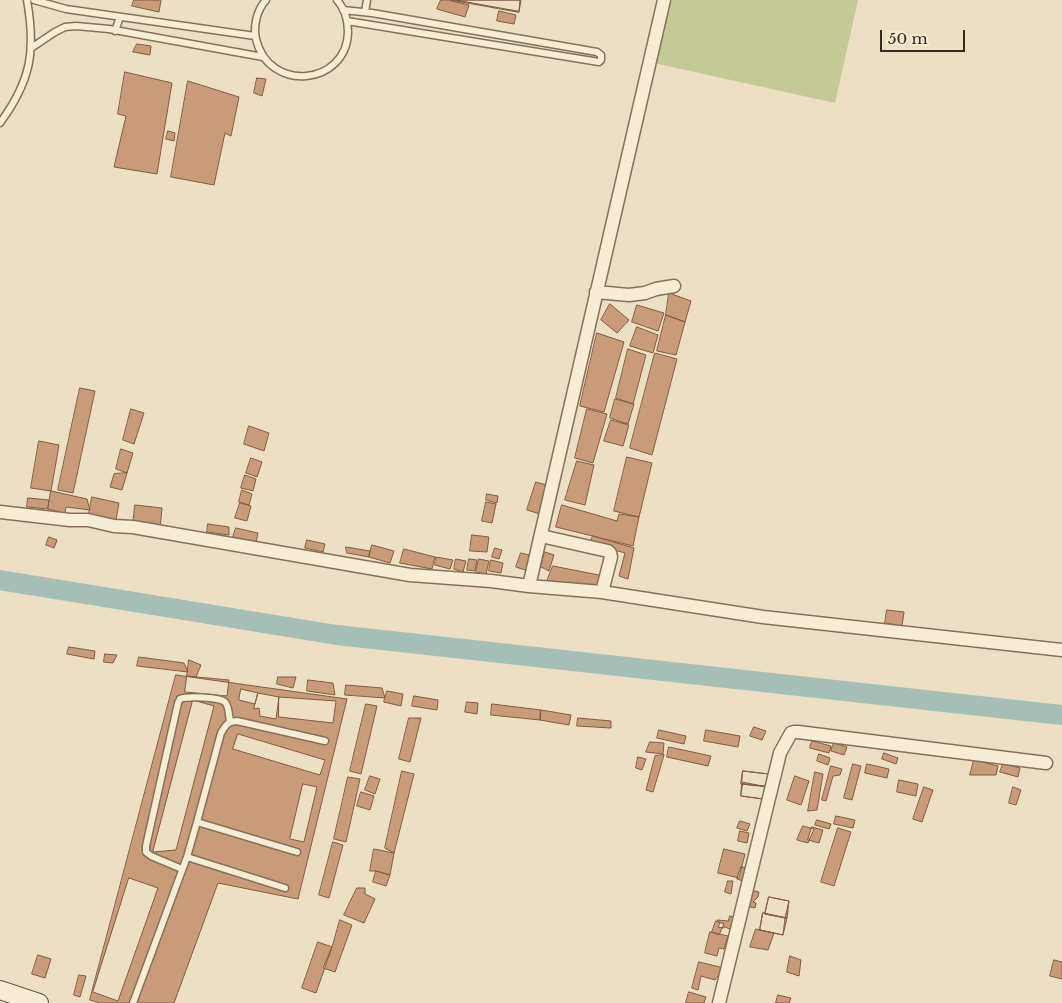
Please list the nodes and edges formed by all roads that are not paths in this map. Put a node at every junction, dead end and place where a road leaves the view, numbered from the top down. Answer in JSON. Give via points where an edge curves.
{"nodes":[{"id":1,"x":28,"y":0,"type":"edge"},
{"id":2,"x":266,"y":0,"type":"edge"},
{"id":3,"x":337,"y":0,"type":"edge"},
{"id":4,"x":367,"y":0,"type":"edge"},
{"id":5,"x":664,"y":0,"type":"edge"},
{"id":6,"x":36,"y":1,"type":"edge"},
{"id":7,"x":343,"y":10,"type":"junction"},
{"id":8,"x":365,"y":12,"type":"junction"},
{"id":9,"x":120,"y":17,"type":"junction"},
{"id":10,"x":347,"y":21,"type":"junction"},
{"id":11,"x":115,"y":31,"type":"junction"},
{"id":12,"x":256,"y":36,"type":"junction"},
{"id":13,"x":31,"y":48,"type":"junction"},
{"id":14,"x":263,"y":56,"type":"junction"},
{"id":15,"x":0,"y":123,"type":"edge"},
{"id":16,"x":674,"y":286,"type":"dead end"},
{"id":17,"x":596,"y":292,"type":"junction"},
{"id":18,"x":0,"y":512,"type":"edge"},
{"id":19,"x":540,"y":536,"type":"junction"},
{"id":20,"x":529,"y":586,"type":"junction"},
{"id":21,"x":602,"y":592,"type":"junction"},
{"id":22,"x":1062,"y":650,"type":"edge"},
{"id":23,"x":230,"y":722,"type":"junction"},
{"id":24,"x":325,"y":741,"type":"dead end"},
{"id":25,"x":1046,"y":763,"type":"dead end"},
{"id":26,"x":197,"y":822,"type":"junction"},
{"id":27,"x":297,"y":852,"type":"dead end"},
{"id":28,"x":187,"y":857,"type":"junction"},
{"id":29,"x":182,"y":869,"type":"junction"},
{"id":30,"x":285,"y":888,"type":"dead end"},
{"id":31,"x":0,"y":990,"type":"edge"},
{"id":32,"x":39,"y":1003,"type":"edge"},
{"id":33,"x":133,"y":1003,"type":"edge"},
{"id":34,"x":719,"y":1003,"type":"edge"}],
"edges":[{"from":1,"to":13,"type":"lane"},
{"from":2,"to":12,"type":"lane","via":[[258,13]]},
{"from":3,"to":7,"type":"lane"},
{"from":4,"to":8,"type":"lane"},
{"from":5,"to":17,"type":"street"},
{"from":6,"to":9,"type":"lane"},
{"from":7,"to":8,"type":"lane"},
{"from":7,"to":10,"type":"lane"},
{"from":8,"to":10,"type":"lane","via":[[597,52],[600,60]]},
{"from":9,"to":11,"type":"lane"},
{"from":9,"to":12,"type":"lane"},
{"from":10,"to":14,"type":"lane","via":[[345,47],[332,65],[323,71],[301,77],[290,75],[270,65]]},
{"from":11,"to":13,"type":"lane","via":[[65,27]]},
{"from":11,"to":14,"type":"lane"},
{"from":12,"to":14,"type":"lane"},
{"from":13,"to":15,"type":"lane","via":[[25,81]]},
{"from":16,"to":17,"type":"street","via":[[629,295]]},
{"from":17,"to":19,"type":"street"},
{"from":18,"to":20,"type":"street","via":[[88,520],[410,575]]},
{"from":19,"to":20,"type":"street"},
{"from":19,"to":21,"type":"street","via":[[608,550],[611,557]]},
{"from":20,"to":21,"type":"street"},
{"from":21,"to":22,"type":"street","via":[[763,617]]},
{"from":23,"to":24,"type":"lane"},
{"from":23,"to":26,"type":"lane","via":[[221,733]]},
{"from":23,"to":29,"type":"lane","via":[[227,705],[219,700],[186,697],[178,703],[146,852]]},
{"from":25,"to":34,"type":"street","via":[[791,733],[780,753]]},
{"from":26,"to":27,"type":"lane"},
{"from":26,"to":28,"type":"lane"},
{"from":28,"to":29,"type":"lane"},
{"from":28,"to":30,"type":"lane"},
{"from":29,"to":33,"type":"lane"},
{"from":31,"to":32,"type":"main road"}]}
